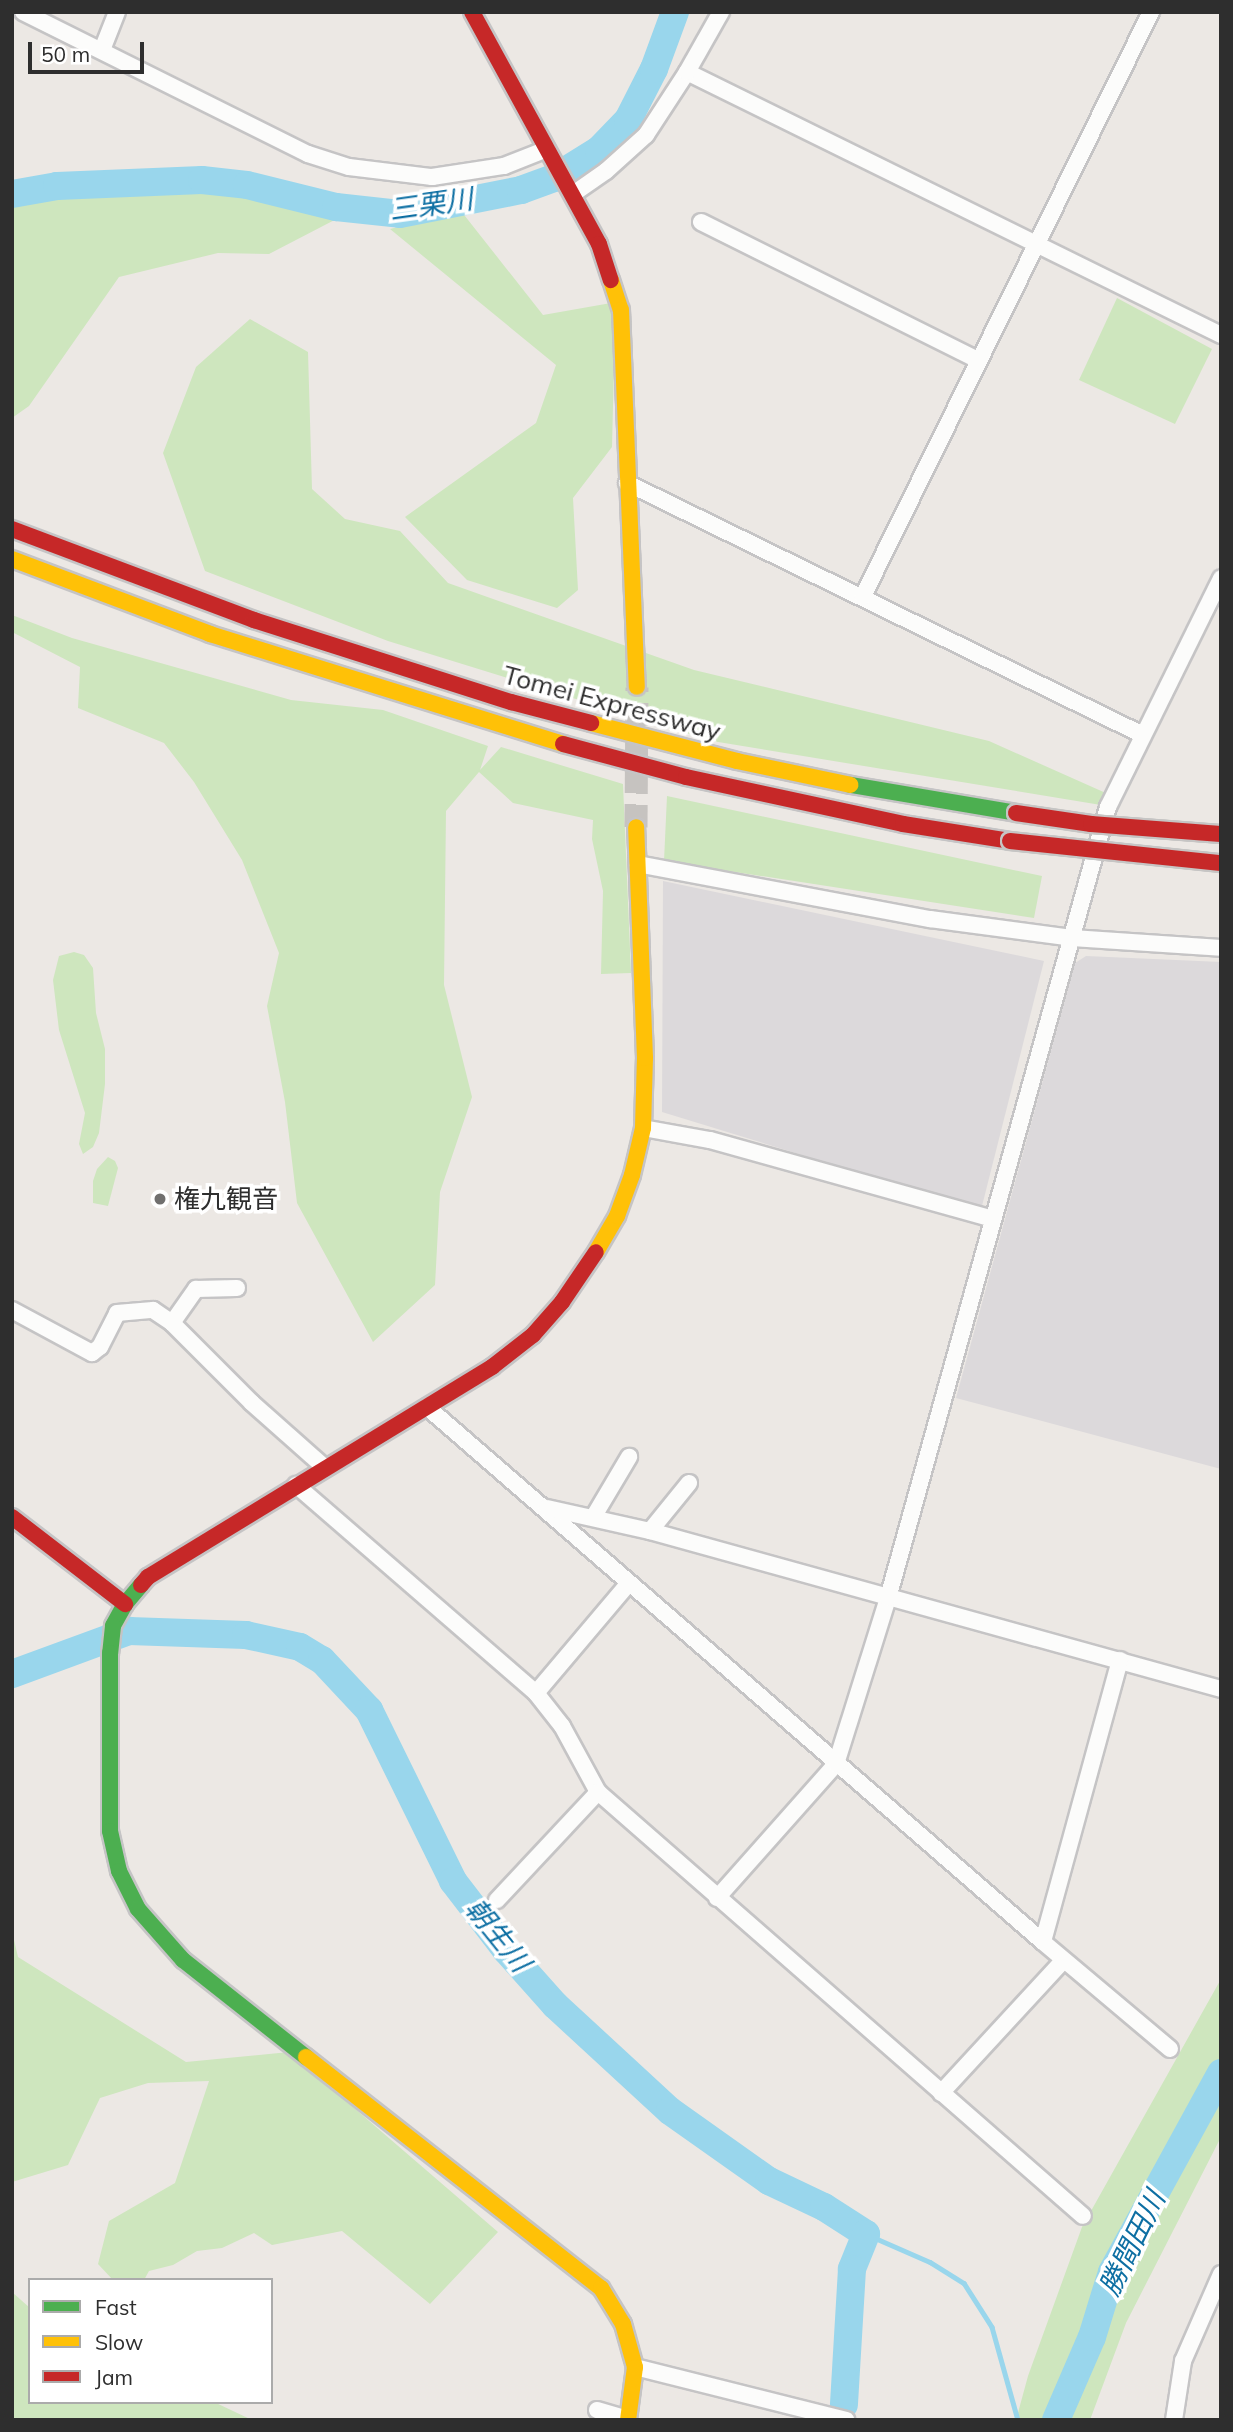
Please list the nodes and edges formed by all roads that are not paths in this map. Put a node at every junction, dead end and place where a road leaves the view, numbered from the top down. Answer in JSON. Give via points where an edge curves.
{"nodes":[{"id":1,"x":23,"y":12,"type":"edge"},
{"id":2,"x":117,"y":12,"type":"edge"},
{"id":3,"x":472,"y":12,"type":"edge"},
{"id":4,"x":721,"y":12,"type":"edge"},
{"id":5,"x":1147,"y":14,"type":"edge"},
{"id":6,"x":102,"y":50,"type":"junction"},
{"id":7,"x":687,"y":72,"type":"junction"},
{"id":8,"x":547,"y":149,"type":"junction"},
{"id":9,"x":573,"y":194,"type":"junction"},
{"id":10,"x":701,"y":222,"type":"dead end"},
{"id":11,"x":1036,"y":244,"type":"junction"},
{"id":12,"x":1221,"y":335,"type":"edge"},
{"id":13,"x":978,"y":360,"type":"junction"},
{"id":14,"x":627,"y":483,"type":"junction"},
{"id":15,"x":12,"y":529,"type":"edge"},
{"id":16,"x":12,"y":559,"type":"edge"},
{"id":17,"x":1221,"y":578,"type":"edge"},
{"id":18,"x":863,"y":596,"type":"junction"},
{"id":19,"x":637,"y":687,"type":"tunnel mouth"},
{"id":20,"x":1143,"y":734,"type":"junction"},
{"id":21,"x":636,"y":827,"type":"tunnel mouth"},
{"id":22,"x":1221,"y":834,"type":"edge"},
{"id":23,"x":1221,"y":863,"type":"edge"},
{"id":24,"x":638,"y":864,"type":"junction"},
{"id":25,"x":1072,"y":938,"type":"junction"},
{"id":26,"x":1221,"y":948,"type":"edge"},
{"id":27,"x":643,"y":1128,"type":"junction"},
{"id":28,"x":992,"y":1219,"type":"junction"},
{"id":29,"x":237,"y":1288,"type":"dead end"},
{"id":30,"x":12,"y":1310,"type":"edge"},
{"id":31,"x":172,"y":1322,"type":"junction"},
{"id":32,"x":427,"y":1407,"type":"junction"},
{"id":33,"x":629,"y":1457,"type":"dead end"},
{"id":34,"x":324,"y":1467,"type":"junction"},
{"id":35,"x":689,"y":1483,"type":"dead end"},
{"id":36,"x":296,"y":1485,"type":"junction"},
{"id":37,"x":544,"y":1507,"type":"junction"},
{"id":38,"x":594,"y":1516,"type":"junction"},
{"id":39,"x":12,"y":1517,"type":"edge"},
{"id":40,"x":650,"y":1531,"type":"junction"},
{"id":41,"x":629,"y":1583,"type":"junction"},
{"id":42,"x":888,"y":1598,"type":"junction"},
{"id":43,"x":125,"y":1604,"type":"junction"},
{"id":44,"x":1120,"y":1661,"type":"junction"},
{"id":45,"x":1221,"y":1689,"type":"edge"},
{"id":46,"x":537,"y":1693,"type":"junction"},
{"id":47,"x":836,"y":1764,"type":"junction"},
{"id":48,"x":598,"y":1792,"type":"junction"},
{"id":49,"x":717,"y":1898,"type":"junction"},
{"id":50,"x":497,"y":1900,"type":"dead end"},
{"id":51,"x":1043,"y":1941,"type":"junction"},
{"id":52,"x":1063,"y":1961,"type":"junction"},
{"id":53,"x":1170,"y":2049,"type":"dead end"},
{"id":54,"x":941,"y":2093,"type":"junction"},
{"id":55,"x":1083,"y":2216,"type":"dead end"},
{"id":56,"x":1221,"y":2274,"type":"edge"},
{"id":57,"x":635,"y":2367,"type":"junction"},
{"id":58,"x":597,"y":2410,"type":"dead end"},
{"id":59,"x":628,"y":2420,"type":"edge"},
{"id":60,"x":846,"y":2420,"type":"edge"},
{"id":61,"x":1174,"y":2420,"type":"edge"}],
"edges":[{"from":1,"to":6,"type":"street"},
{"from":2,"to":6,"type":"street"},
{"from":3,"to":8,"type":"main road"},
{"from":4,"to":7,"type":"street"},
{"from":5,"to":11,"type":"street"},
{"from":6,"to":8,"type":"street","via":[[308,154],[349,167],[432,177],[504,166]]},
{"from":7,"to":9,"type":"street","via":[[646,135]]},
{"from":7,"to":11,"type":"street"},
{"from":8,"to":9,"type":"main road"},
{"from":9,"to":14,"type":"main road","via":[[599,244],[621,310]]},
{"from":10,"to":13,"type":"street"},
{"from":11,"to":12,"type":"street"},
{"from":11,"to":13,"type":"street"},
{"from":13,"to":18,"type":"street"},
{"from":14,"to":18,"type":"street"},
{"from":14,"to":19,"type":"main road"},
{"from":15,"to":22,"type":"main road","name":"Tomei Expressway","bridge":true,"via":[[316,641],[523,705],[737,761],[905,796],[1016,813]]},
{"from":16,"to":23,"type":"main road","name":"Tomei Expressway","bridge":true,"via":[[210,634],[513,731],[685,777],[903,824],[1010,841]]},
{"from":17,"to":20,"type":"street"},
{"from":18,"to":20,"type":"street"},
{"from":20,"to":25,"type":"street","via":[[1108,807]]},
{"from":21,"to":24,"type":"main road"},
{"from":24,"to":25,"type":"street","via":[[930,919]]},
{"from":24,"to":27,"type":"main road"},
{"from":25,"to":26,"type":"street"},
{"from":25,"to":28,"type":"street"},
{"from":27,"to":28,"type":"street","via":[[710,1140]]},
{"from":27,"to":32,"type":"main road","via":[[617,1216],[562,1302],[533,1335],[492,1367]]},
{"from":28,"to":42,"type":"street"},
{"from":29,"to":31,"type":"street","via":[[196,1289]]},
{"from":30,"to":31,"type":"street","via":[[92,1353],[100,1347],[117,1313],[153,1310]]},
{"from":31,"to":34,"type":"street"},
{"from":32,"to":34,"type":"main road"},
{"from":32,"to":37,"type":"street"},
{"from":33,"to":38,"type":"street"},
{"from":34,"to":36,"type":"main road"},
{"from":35,"to":40,"type":"street"},
{"from":36,"to":43,"type":"main road","via":[[166,1564]]},
{"from":36,"to":46,"type":"street"},
{"from":37,"to":38,"type":"street"},
{"from":37,"to":41,"type":"street"},
{"from":38,"to":40,"type":"street"},
{"from":39,"to":43,"type":"main road"},
{"from":40,"to":42,"type":"street"},
{"from":41,"to":46,"type":"street"},
{"from":41,"to":47,"type":"street"},
{"from":42,"to":44,"type":"street"},
{"from":42,"to":47,"type":"street"},
{"from":43,"to":57,"type":"main road","via":[[113,1626],[110,1653],[110,1831],[119,1871],[138,1909],[183,1960],[601,2288],[623,2324]]},
{"from":44,"to":45,"type":"street"},
{"from":44,"to":51,"type":"street"},
{"from":46,"to":48,"type":"street","via":[[562,1726]]},
{"from":47,"to":49,"type":"street"},
{"from":47,"to":51,"type":"street"},
{"from":48,"to":49,"type":"street"},
{"from":48,"to":50,"type":"street"},
{"from":49,"to":54,"type":"street"},
{"from":51,"to":52,"type":"street"},
{"from":52,"to":53,"type":"street"},
{"from":52,"to":54,"type":"street"},
{"from":54,"to":55,"type":"street"},
{"from":56,"to":61,"type":"street","via":[[1183,2361]]},
{"from":57,"to":59,"type":"main road"},
{"from":57,"to":60,"type":"street"},
{"from":58,"to":59,"type":"street"}]}
